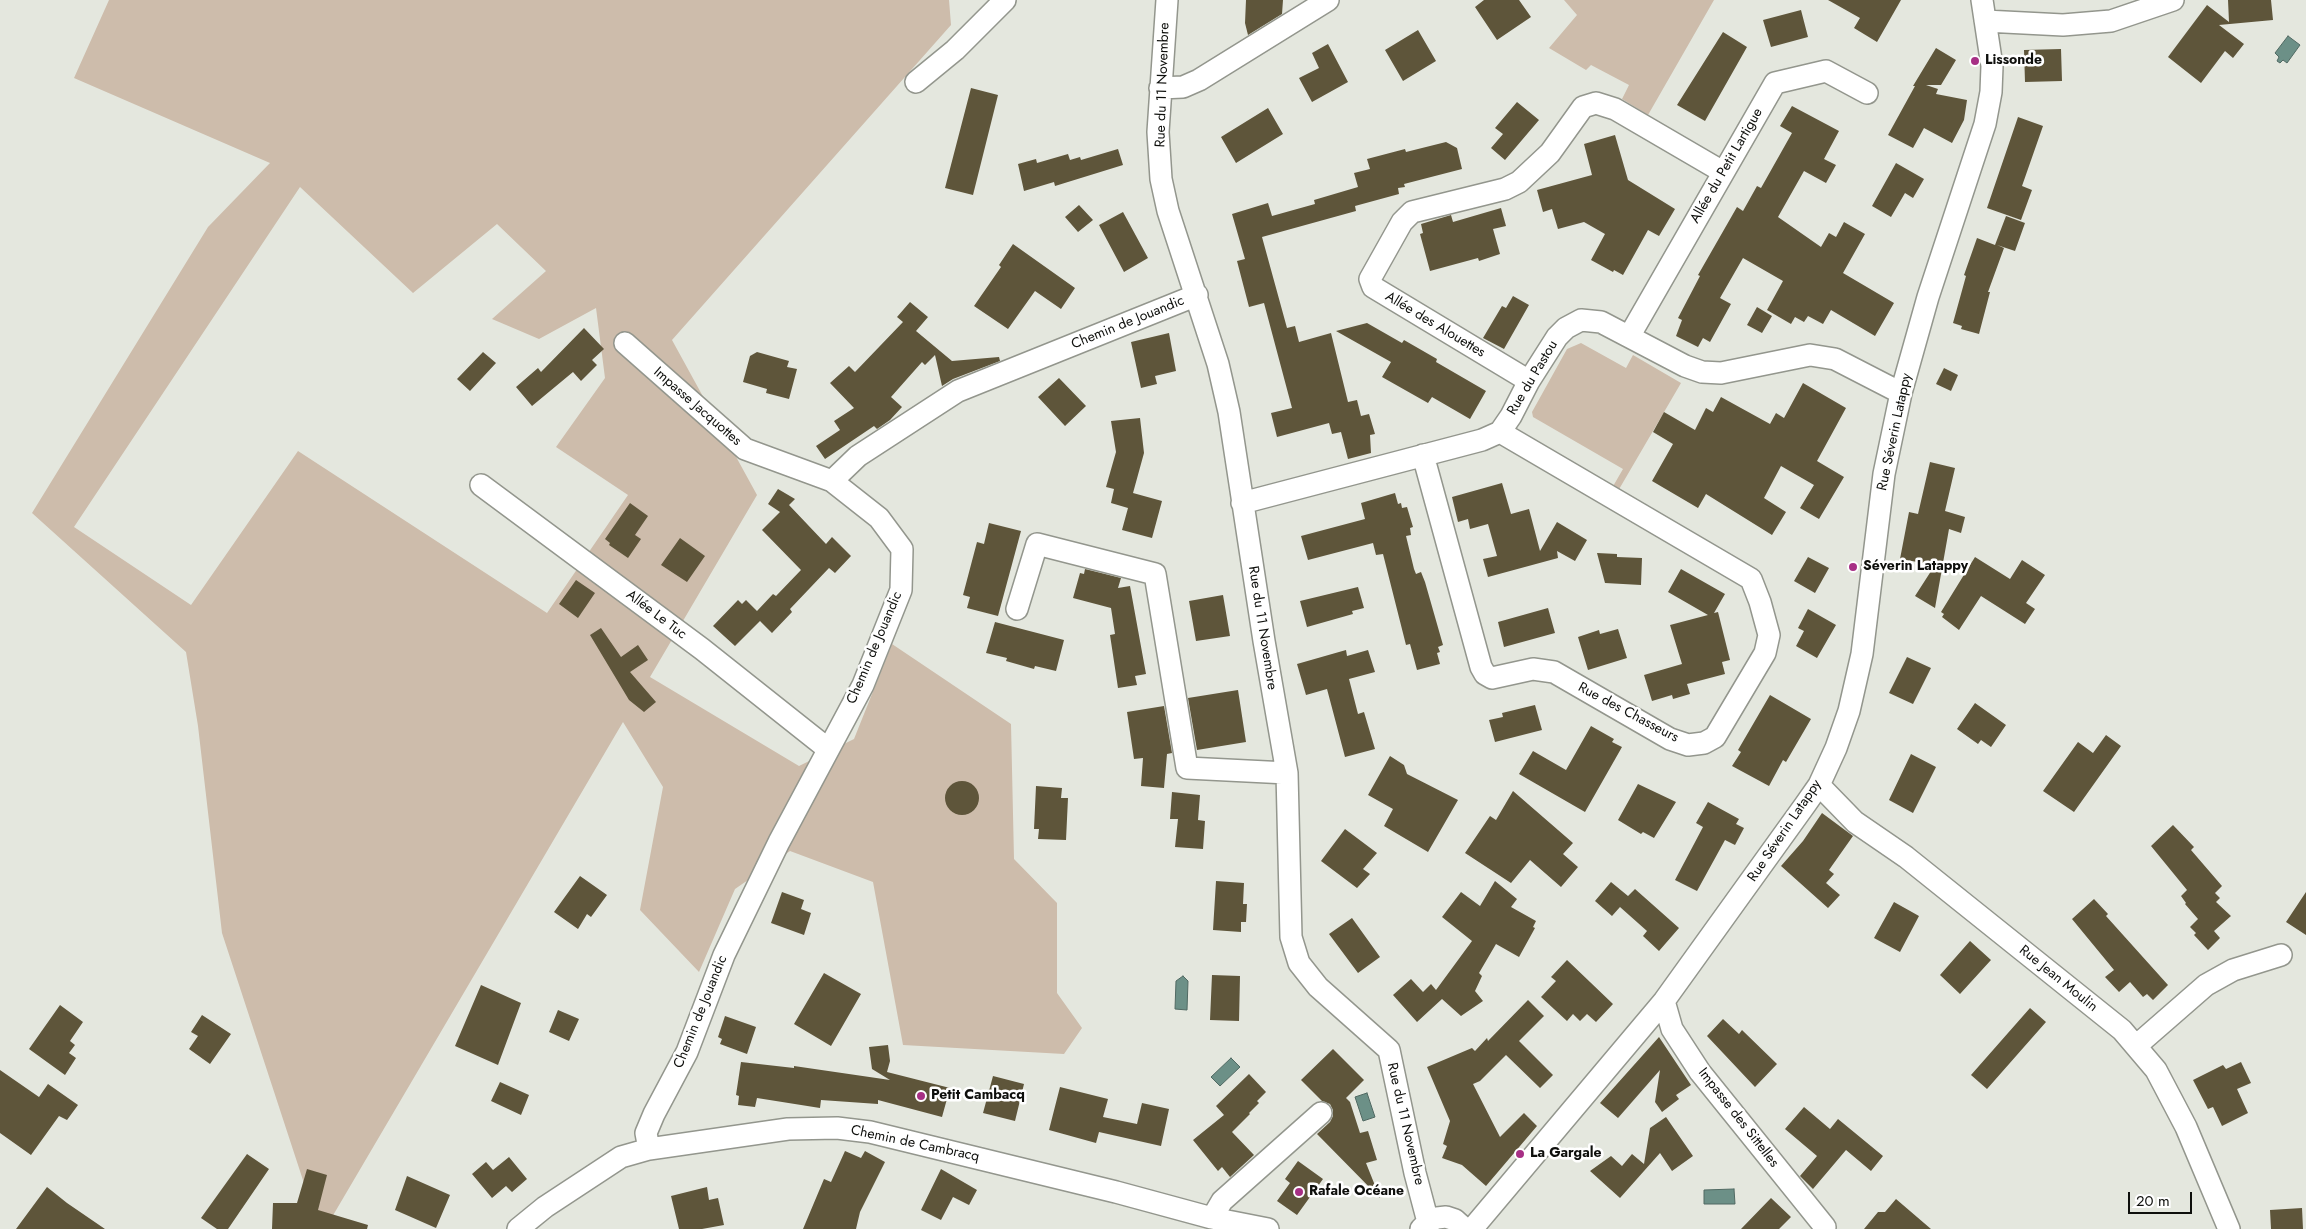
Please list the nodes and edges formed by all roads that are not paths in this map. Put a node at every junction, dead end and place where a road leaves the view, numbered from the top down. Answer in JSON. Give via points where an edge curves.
{"nodes":[{"id":1,"x":1005,"y":0,"type":"edge"},
{"id":2,"x":1167,"y":0,"type":"edge"},
{"id":3,"x":1328,"y":0,"type":"edge"},
{"id":4,"x":1982,"y":0,"type":"edge"},
{"id":5,"x":2173,"y":0,"type":"edge"},
{"id":6,"x":1985,"y":21,"type":"junction"},
{"id":7,"x":916,"y":82,"type":"dead end"},
{"id":8,"x":1160,"y":88,"type":"junction"},
{"id":9,"x":1867,"y":93,"type":"dead end"},
{"id":10,"x":1723,"y":172,"type":"junction"},
{"id":11,"x":1197,"y":295,"type":"junction"},
{"id":12,"x":1630,"y":335,"type":"junction"},
{"id":13,"x":625,"y":343,"type":"dead end"},
{"id":14,"x":1529,"y":381,"type":"junction"},
{"id":15,"x":1902,"y":393,"type":"junction"},
{"id":16,"x":1500,"y":432,"type":"junction"},
{"id":17,"x":1423,"y":455,"type":"junction"},
{"id":18,"x":832,"y":481,"type":"junction"},
{"id":19,"x":481,"y":485,"type":"dead end"},
{"id":20,"x":1242,"y":503,"type":"junction"},
{"id":21,"x":1017,"y":608,"type":"dead end"},
{"id":22,"x":828,"y":749,"type":"junction"},
{"id":23,"x":1287,"y":773,"type":"junction"},
{"id":24,"x":1818,"y":785,"type":"junction"},
{"id":25,"x":2281,"y":955,"type":"dead end"},
{"id":26,"x":1664,"y":1001,"type":"junction"},
{"id":27,"x":2136,"y":1046,"type":"junction"},
{"id":28,"x":1321,"y":1113,"type":"dead end"},
{"id":29,"x":649,"y":1149,"type":"junction"},
{"id":30,"x":1212,"y":1218,"type":"junction"},
{"id":31,"x":1425,"y":1225,"type":"edge"},
{"id":32,"x":1825,"y":1227,"type":"dead end"},
{"id":33,"x":518,"y":1229,"type":"edge"},
{"id":34,"x":1268,"y":1229,"type":"edge"},
{"id":35,"x":1465,"y":1229,"type":"edge"},
{"id":36,"x":1472,"y":1229,"type":"edge"},
{"id":37,"x":2229,"y":1229,"type":"edge"}],
"edges":[{"from":1,"to":7,"type":"street","via":[[955,50]]},
{"from":2,"to":8,"type":"street","name":"Rue du 11 Novembre"},
{"from":3,"to":8,"type":"street","via":[[1199,80],[1183,87]]},
{"from":4,"to":6,"type":"street","name":"Rue Séverin Latappy"},
{"from":5,"to":6,"type":"street","via":[[2111,21],[2063,25]]},
{"from":6,"to":15,"type":"street","name":"Rue Séverin Latappy","via":[[1992,66],[1985,124],[1928,297]]},
{"from":8,"to":11,"type":"street","name":"Rue du 11 Novembre","via":[[1161,179],[1168,211]]},
{"from":9,"to":10,"type":"street","name":"Allée du Petit Lartigue","via":[[1826,71],[1775,83]]},
{"from":10,"to":12,"type":"street","name":"Allée du Petit Lartigue"},
{"from":10,"to":14,"type":"street","name":"Allée des Alouettes","via":[[1615,109],[1596,103],[1583,107],[1550,153],[1520,182],[1505,189],[1412,212],[1402,222],[1370,279],[1373,287]]},
{"from":11,"to":18,"type":"street","name":"Chemin de Jouandic","via":[[958,391],[858,456]]},
{"from":11,"to":20,"type":"street","name":"Rue du 11 Novembre","via":[[1229,412]]},
{"from":12,"to":14,"type":"street","name":"Rue du Pastou","via":[[1601,322],[1581,320],[1557,337]]},
{"from":12,"to":15,"type":"street","name":"Rue du Pastou","via":[[1684,366],[1702,372],[1721,373],[1810,355],[1835,359]]},
{"from":13,"to":18,"type":"street","name":"Impasse Jacquottes","via":[[745,449]]},
{"from":14,"to":16,"type":"street","name":"Rue du Pastou"},
{"from":15,"to":24,"type":"street","name":"Rue Séverin Latappy","via":[[1884,474],[1862,654],[1850,711]]},
{"from":16,"to":17,"type":"street","via":[[1482,440]]},
{"from":16,"to":17,"type":"street","name":"Rue des Chasseurs","via":[[1751,579],[1769,635],[1765,653],[1715,737],[1704,744],[1688,745],[1670,738],[1554,672],[1533,669],[1492,678],[1485,674]]},
{"from":17,"to":20,"type":"street"},
{"from":18,"to":22,"type":"street","name":"Chemin de Jouandic","via":[[879,518],[902,549],[901,590],[863,685]]},
{"from":19,"to":22,"type":"street","name":"Allée Le Tuc","via":[[702,649]]},
{"from":20,"to":23,"type":"street","name":"Rue du 11 Novembre"},
{"from":21,"to":23,"type":"street","via":[[1037,544],[1155,574],[1187,768]]},
{"from":22,"to":29,"type":"street","name":"Chemin de Jouandic","via":[[778,842],[724,955],[687,1052],[646,1133]]},
{"from":23,"to":31,"type":"street","name":"Rue du 11 Novembre","via":[[1291,937],[1299,963],[1318,987],[1389,1050]]},
{"from":24,"to":26,"type":"street","name":"Rue Séverin Latappy"},
{"from":24,"to":27,"type":"street","name":"Rue Jean Moulin","via":[[1855,822],[1921,869],[2122,1030]]},
{"from":25,"to":27,"type":"street","via":[[2233,970],[2206,985]]},
{"from":26,"to":32,"type":"street","name":"Impasse des Sittelles","via":[[1672,1029],[1700,1072]]},
{"from":26,"to":36,"type":"street","name":"Rue Séverin Latappy"},
{"from":27,"to":37,"type":"street","name":"Rue Jean Moulin","via":[[2156,1070],[2186,1127]]},
{"from":28,"to":30,"type":"street","via":[[1222,1201]]},
{"from":29,"to":30,"type":"street","name":"Chemin de Cambracq","via":[[788,1129],[837,1128],[870,1132]]},
{"from":29,"to":33,"type":"street","name":"Chemin de Cambracq","via":[[621,1157],[545,1207]]},
{"from":30,"to":34,"type":"street","name":"Chemin de Cambracq"},
{"from":31,"to":35,"type":"street","via":[[1446,1217]]}]}
